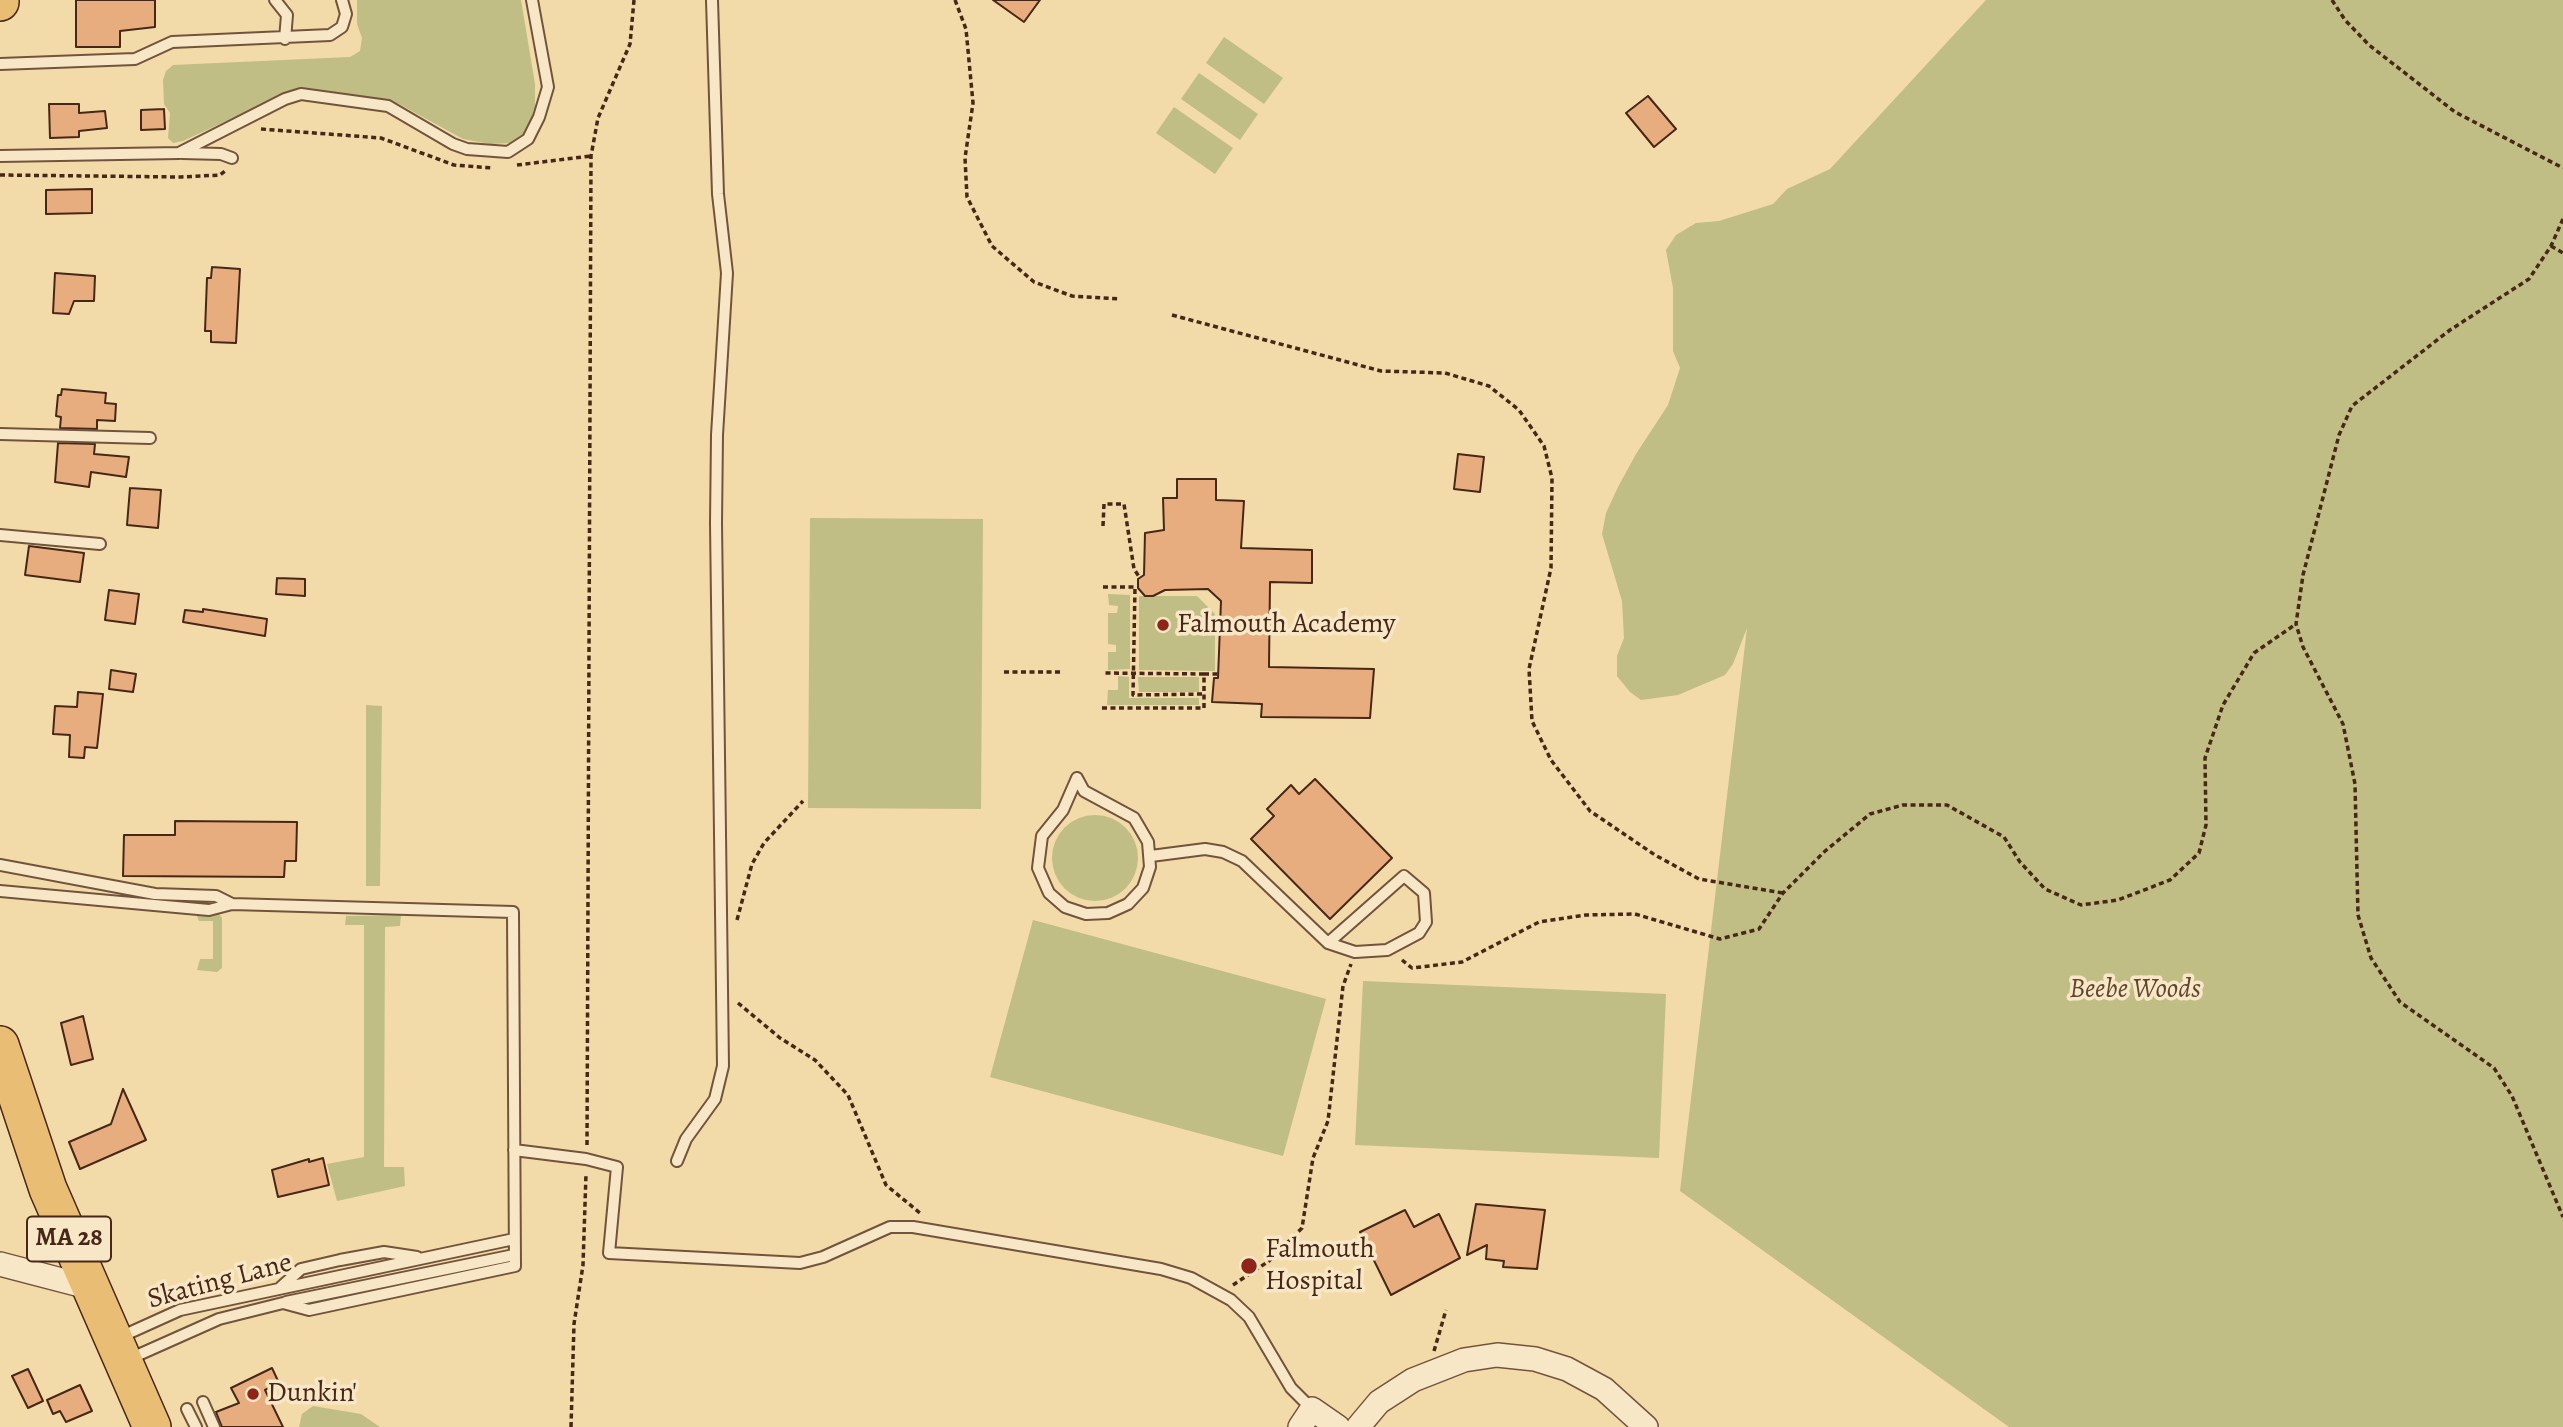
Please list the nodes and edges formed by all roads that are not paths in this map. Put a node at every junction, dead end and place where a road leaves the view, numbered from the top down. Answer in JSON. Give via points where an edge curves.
{"nodes":[{"id":1,"x":275,"y":0,"type":"edge"},
{"id":2,"x":342,"y":0,"type":"edge"},
{"id":3,"x":532,"y":0,"type":"edge"},
{"id":4,"x":712,"y":0,"type":"edge"},
{"id":5,"x":285,"y":39,"type":"junction"},
{"id":6,"x":0,"y":64,"type":"edge"},
{"id":7,"x":179,"y":153,"type":"junction"},
{"id":8,"x":0,"y":156,"type":"edge"},
{"id":9,"x":232,"y":158,"type":"road end"},
{"id":10,"x":0,"y":434,"type":"edge"},
{"id":11,"x":150,"y":438,"type":"dead end"},
{"id":12,"x":0,"y":535,"type":"edge"},
{"id":13,"x":100,"y":544,"type":"dead end"},
{"id":14,"x":1151,"y":856,"type":"junction"},
{"id":15,"x":0,"y":865,"type":"edge"},
{"id":16,"x":0,"y":891,"type":"edge"},
{"id":17,"x":232,"y":904,"type":"junction"},
{"id":18,"x":1328,"y":943,"type":"junction"},
{"id":19,"x":0,"y":1045,"type":"edge"},
{"id":20,"x":514,"y":1150,"type":"junction"},
{"id":21,"x":677,"y":1161,"type":"dead end"},
{"id":22,"x":514,"y":1239,"type":"junction"},
{"id":23,"x":423,"y":1258,"type":"junction"},
{"id":24,"x":514,"y":1261,"type":"junction"},
{"id":25,"x":0,"y":1264,"type":"edge"},
{"id":26,"x":88,"y":1287,"type":"junction"},
{"id":27,"x":279,"y":1289,"type":"junction"},
{"id":28,"x":255,"y":1294,"type":"junction"},
{"id":29,"x":283,"y":1303,"type":"junction"},
{"id":30,"x":191,"y":1308,"type":"junction"},
{"id":31,"x":258,"y":1309,"type":"junction"},
{"id":32,"x":198,"y":1327,"type":"junction"},
{"id":33,"x":117,"y":1351,"type":"junction"},
{"id":34,"x":202,"y":1402,"type":"dead end"},
{"id":35,"x":187,"y":1409,"type":"dead end"},
{"id":36,"x":1306,"y":1418,"type":"edge"},
{"id":37,"x":152,"y":1427,"type":"edge"},
{"id":38,"x":196,"y":1427,"type":"edge"},
{"id":39,"x":214,"y":1427,"type":"edge"},
{"id":40,"x":1338,"y":1427,"type":"edge"},
{"id":41,"x":1358,"y":1427,"type":"edge"},
{"id":42,"x":1646,"y":1427,"type":"edge"}],
"edges":[{"from":1,"to":5,"type":"lane","via":[[287,15]]},
{"from":2,"to":5,"type":"lane","via":[[346,14],[342,27],[330,35]]},
{"from":3,"to":7,"type":"lane","via":[[548,87],[528,139],[508,152],[467,149],[388,106],[301,94]]},
{"from":4,"to":21,"type":"lane","via":[[717,185],[727,273],[716,511],[723,1066],[720,1087]]},
{"from":5,"to":6,"type":"lane","via":[[172,42],[135,59]]},
{"from":7,"to":8,"type":"lane"},
{"from":7,"to":9,"type":"lane"},
{"from":10,"to":11,"type":"lane"},
{"from":12,"to":13,"type":"lane"},
{"from":14,"to":14,"type":"lane","via":[[1149,842],[1134,818],[1084,791],[1077,779],[1063,810],[1042,836],[1038,868],[1056,901],[1075,912],[1097,915],[1118,910],[1136,897],[1147,878]]},
{"from":14,"to":18,"type":"lane","via":[[1205,849],[1233,856]]},
{"from":15,"to":17,"type":"lane","via":[[155,894],[216,896]]},
{"from":16,"to":17,"type":"lane","via":[[209,910]]},
{"from":17,"to":20,"type":"lane","via":[[513,912]]},
{"from":18,"to":18,"type":"lane","via":[[1355,952],[1387,950],[1419,933],[1426,922],[1424,893],[1404,876]]},
{"from":19,"to":26,"type":"highway","number":"MA 28","via":[[48,1189]]},
{"from":20,"to":22,"type":"lane"},
{"from":20,"to":36,"type":"lane","via":[[617,1167],[608,1253],[800,1263],[890,1227],[913,1227],[1161,1269],[1201,1282],[1253,1322]]},
{"from":22,"to":23,"type":"lane","name":"Skating Lane"},
{"from":22,"to":24,"type":"lane"},
{"from":23,"to":27,"type":"lane","name":"Skating Lane"},
{"from":23,"to":27,"type":"lane","via":[[384,1252],[340,1260],[301,1269]]},
{"from":24,"to":29,"type":"lane"},
{"from":24,"to":29,"type":"lane","name":"Skating Lane","via":[[309,1310]]},
{"from":25,"to":26,"type":"street"},
{"from":26,"to":33,"type":"highway","number":"MA 28"},
{"from":27,"to":28,"type":"lane","name":"Skating Lane"},
{"from":28,"to":30,"type":"lane","name":"Skating Lane"},
{"from":28,"to":31,"type":"lane"},
{"from":29,"to":31,"type":"lane","name":"Skating Lane"},
{"from":30,"to":32,"type":"lane"},
{"from":30,"to":33,"type":"lane","name":"Skating Lane","via":[[173,1312]]},
{"from":31,"to":32,"type":"lane","name":"Skating Lane"},
{"from":32,"to":33,"type":"lane","name":"Skating Lane"},
{"from":33,"to":37,"type":"highway","number":"MA 28"},
{"from":34,"to":39,"type":"lane"},
{"from":35,"to":38,"type":"lane"},
{"from":36,"to":40,"type":"street"},
{"from":41,"to":42,"type":"street","via":[[1379,1402],[1413,1380],[1464,1360],[1497,1355],[1535,1359],[1567,1369],[1604,1390]]}]}
